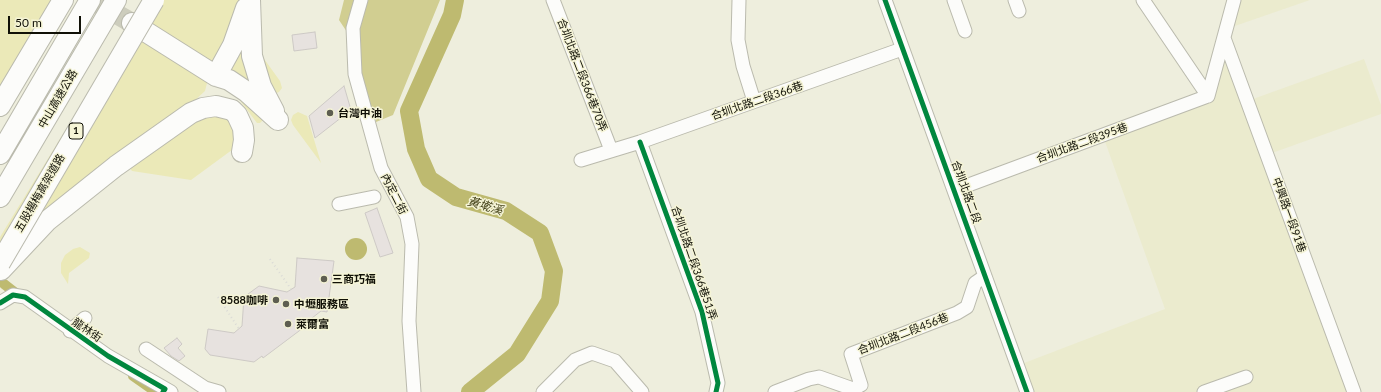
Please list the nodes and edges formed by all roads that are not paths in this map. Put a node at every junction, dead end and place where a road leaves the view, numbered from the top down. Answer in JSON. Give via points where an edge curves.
{"nodes":[{"id":1,"x":64,"y":0,"type":"edge"},
{"id":2,"x":90,"y":0,"type":"edge"},
{"id":3,"x":116,"y":0,"type":"edge"},
{"id":4,"x":154,"y":0,"type":"edge"},
{"id":5,"x":249,"y":0,"type":"edge"},
{"id":6,"x":361,"y":0,"type":"edge"},
{"id":7,"x":553,"y":0,"type":"edge"},
{"id":8,"x":738,"y":0,"type":"edge"},
{"id":9,"x":885,"y":0,"type":"edge"},
{"id":10,"x":954,"y":0,"type":"edge"},
{"id":11,"x":1143,"y":0,"type":"edge"},
{"id":12,"x":1234,"y":0,"type":"edge"},
{"id":13,"x":132,"y":23,"type":"tunnel mouth"},
{"id":14,"x":965,"y":31,"type":"dead end"},
{"id":15,"x":1224,"y":38,"type":"junction"},
{"id":16,"x":902,"y":49,"type":"junction"},
{"id":17,"x":216,"y":76,"type":"junction"},
{"id":18,"x":1208,"y":96,"type":"junction"},
{"id":19,"x":754,"y":101,"type":"junction"},
{"id":20,"x":0,"y":106,"type":"edge"},
{"id":21,"x":640,"y":142,"type":"junction"},
{"id":22,"x":611,"y":150,"type":"junction"},
{"id":23,"x":0,"y":154,"type":"edge"},
{"id":24,"x":581,"y":160,"type":"dead end"},
{"id":25,"x":955,"y":190,"type":"junction"},
{"id":26,"x":0,"y":197,"type":"edge"},
{"id":27,"x":374,"y":197,"type":"dead end"},
{"id":28,"x":339,"y":204,"type":"dead end"},
{"id":29,"x":0,"y":263,"type":"edge"},
{"id":30,"x":0,"y":272,"type":"edge"},
{"id":31,"x":985,"y":276,"type":"junction"},
{"id":32,"x":0,"y":302,"type":"edge"},
{"id":33,"x":85,"y":318,"type":"dead end"},
{"id":34,"x":70,"y":330,"type":"junction"},
{"id":35,"x":146,"y":349,"type":"dead end"},
{"id":36,"x":1246,"y":377,"type":"dead end"},
{"id":37,"x":167,"y":391,"type":"edge"},
{"id":38,"x":218,"y":392,"type":"edge"},
{"id":39,"x":414,"y":392,"type":"edge"},
{"id":40,"x":543,"y":392,"type":"edge"},
{"id":41,"x":642,"y":392,"type":"edge"},
{"id":42,"x":716,"y":392,"type":"edge"},
{"id":43,"x":775,"y":392,"type":"edge"},
{"id":44,"x":1027,"y":392,"type":"edge"},
{"id":45,"x":1204,"y":392,"type":"edge"},
{"id":46,"x":1354,"y":392,"type":"edge"}],
"edges":[{"from":1,"to":20,"type":"highway"},
{"from":2,"to":23,"type":"highway","name":"中山高速公路"},
{"from":3,"to":26,"type":"highway","name":"中山高速公路"},
{"from":4,"to":29,"type":"highway","name":"五股楊梅高架道路","number":"1","bridge":true},
{"from":5,"to":17,"type":"highway","via":[[232,45]]},
{"from":5,"to":17,"type":"highway","via":[[252,56],[261,86],[278,120],[247,92],[229,80]]},
{"from":6,"to":39,"type":"street","name":"內定二街","via":[[353,28],[355,74],[381,168],[407,217],[412,244],[409,321]]},
{"from":7,"to":22,"type":"street","name":"合圳北路二段366巷70弄"},
{"from":8,"to":19,"type":"street","via":[[738,40]]},
{"from":9,"to":16,"type":"street","name":"合圳北路二段"},
{"from":10,"to":14,"type":"street"},
{"from":11,"to":18,"type":"street"},
{"from":12,"to":15,"type":"street"},
{"from":13,"to":17,"type":"highway"},
{"from":15,"to":18,"type":"street"},
{"from":15,"to":46,"type":"street","name":"中興路一段91巷"},
{"from":16,"to":19,"type":"street","name":"合圳北路二段366巷"},
{"from":16,"to":25,"type":"street","name":"合圳北路二段"},
{"from":17,"to":30,"type":"highway","via":[[241,106],[250,124],[249,136],[242,152],[243,128],[232,110],[216,106],[191,113],[116,166],[47,221]]},
{"from":18,"to":25,"type":"street","name":"合圳北路二段395巷"},
{"from":19,"to":21,"type":"street","name":"合圳北路二段366巷"},
{"from":21,"to":22,"type":"street","name":"合圳北路二段366巷"},
{"from":21,"to":42,"type":"street","name":"合圳北路二段366巷51弄","via":[[702,312],[718,383]]},
{"from":22,"to":24,"type":"street","name":"合圳北路二段366巷"},
{"from":25,"to":31,"type":"street","name":"合圳北路二段"},
{"from":27,"to":28,"type":"street"},
{"from":31,"to":43,"type":"street","name":"合圳北路二段456巷","via":[[975,283],[967,307],[957,313],[851,354],[861,385],[853,389],[819,377]]},
{"from":31,"to":44,"type":"street","name":"合圳北路二段"},
{"from":32,"to":34,"type":"street","name":"龍林街","via":[[19,296]]},
{"from":33,"to":34,"type":"street"},
{"from":34,"to":37,"type":"street","name":"龍林街"},
{"from":35,"to":38,"type":"street","via":[[205,388]]},
{"from":36,"to":45,"type":"street"},
{"from":40,"to":41,"type":"street","via":[[575,360],[592,353],[615,361]]}]}
